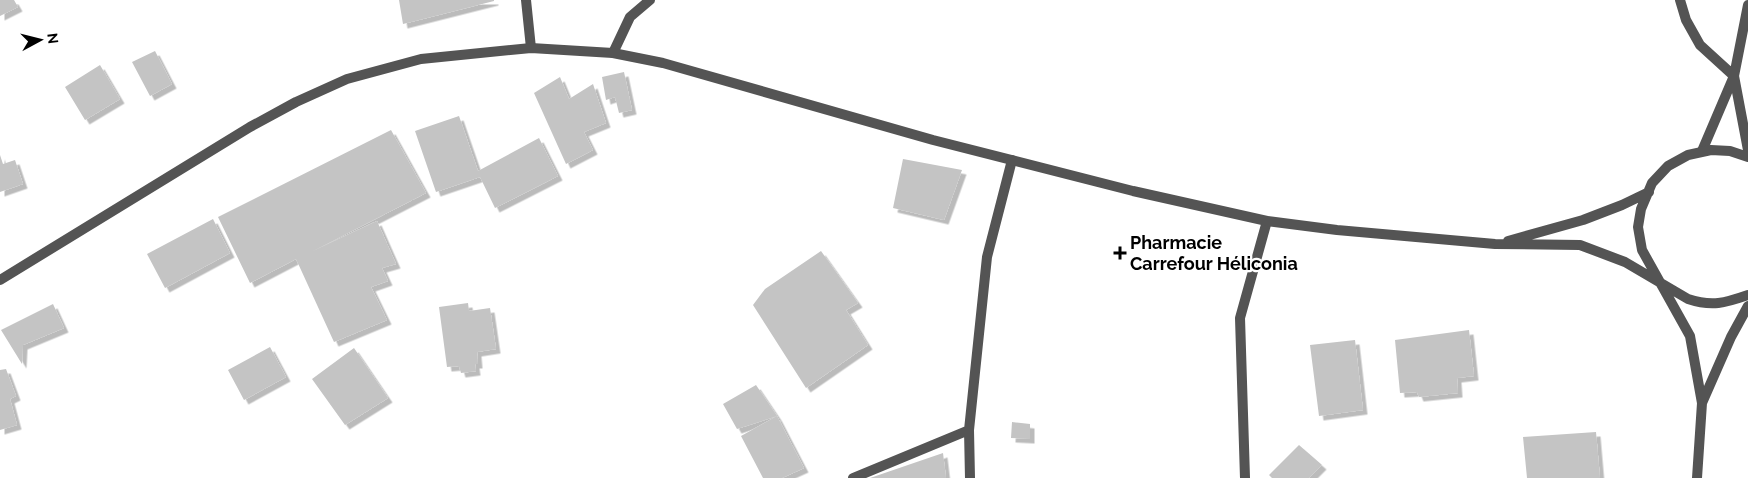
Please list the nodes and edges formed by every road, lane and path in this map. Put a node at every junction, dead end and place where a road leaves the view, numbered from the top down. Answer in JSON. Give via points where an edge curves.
{"nodes":[{"id":1,"x":526,"y":0,"type":"edge"},
{"id":2,"x":650,"y":0,"type":"edge"},
{"id":3,"x":1680,"y":0,"type":"edge"},
{"id":4,"x":1748,"y":5,"type":"edge"},
{"id":5,"x":531,"y":48,"type":"junction"},
{"id":6,"x":613,"y":53,"type":"junction"},
{"id":7,"x":1734,"y":76,"type":"junction"},
{"id":8,"x":1748,"y":150,"type":"edge"},
{"id":9,"x":1702,"y":152,"type":"junction"},
{"id":10,"x":1748,"y":157,"type":"edge"},
{"id":11,"x":1012,"y":160,"type":"junction"},
{"id":12,"x":1649,"y":192,"type":"junction"},
{"id":13,"x":1267,"y":221,"type":"junction"},
{"id":14,"x":1495,"y":244,"type":"junction"},
{"id":15,"x":0,"y":280,"type":"edge"},
{"id":16,"x":1659,"y":282,"type":"junction"},
{"id":17,"x":1748,"y":295,"type":"edge"},
{"id":18,"x":1748,"y":306,"type":"edge"},
{"id":19,"x":1702,"y":403,"type":"junction"},
{"id":20,"x":969,"y":430,"type":"junction"},
{"id":21,"x":853,"y":478,"type":"edge"},
{"id":22,"x":970,"y":478,"type":"edge"},
{"id":23,"x":1245,"y":478,"type":"edge"},
{"id":24,"x":1697,"y":478,"type":"edge"}],
"edges":[{"from":1,"to":5,"type":"street"},
{"from":2,"to":6,"type":"street","via":[[630,17]]},
{"from":3,"to":7,"type":"street","via":[[1686,20],[1700,45]]},
{"from":4,"to":7,"type":"street"},
{"from":5,"to":6,"type":"street"},
{"from":5,"to":15,"type":"street","via":[[421,59],[347,79],[250,127]]},
{"from":6,"to":11,"type":"street","via":[[663,63]]},
{"from":7,"to":8,"type":"street"},
{"from":7,"to":9,"type":"street"},
{"from":9,"to":10,"type":"street","via":[[1730,151]]},
{"from":9,"to":12,"type":"street","via":[[1688,155],[1668,166],[1652,183]]},
{"from":11,"to":13,"type":"street"},
{"from":11,"to":20,"type":"street","via":[[987,257]]},
{"from":12,"to":14,"type":"street","via":[[1583,220]]},
{"from":12,"to":16,"type":"street","via":[[1641,209],[1638,227],[1642,250]]},
{"from":13,"to":14,"type":"street"},
{"from":13,"to":23,"type":"street","via":[[1240,318]]},
{"from":14,"to":16,"type":"street","via":[[1580,245],[1625,262]]},
{"from":16,"to":17,"type":"street","via":[[1688,299],[1711,304],[1723,304]]},
{"from":16,"to":19,"type":"street","via":[[1690,336]]},
{"from":18,"to":19,"type":"street"},
{"from":19,"to":24,"type":"street"},
{"from":20,"to":21,"type":"street"},
{"from":20,"to":22,"type":"street"}]}
